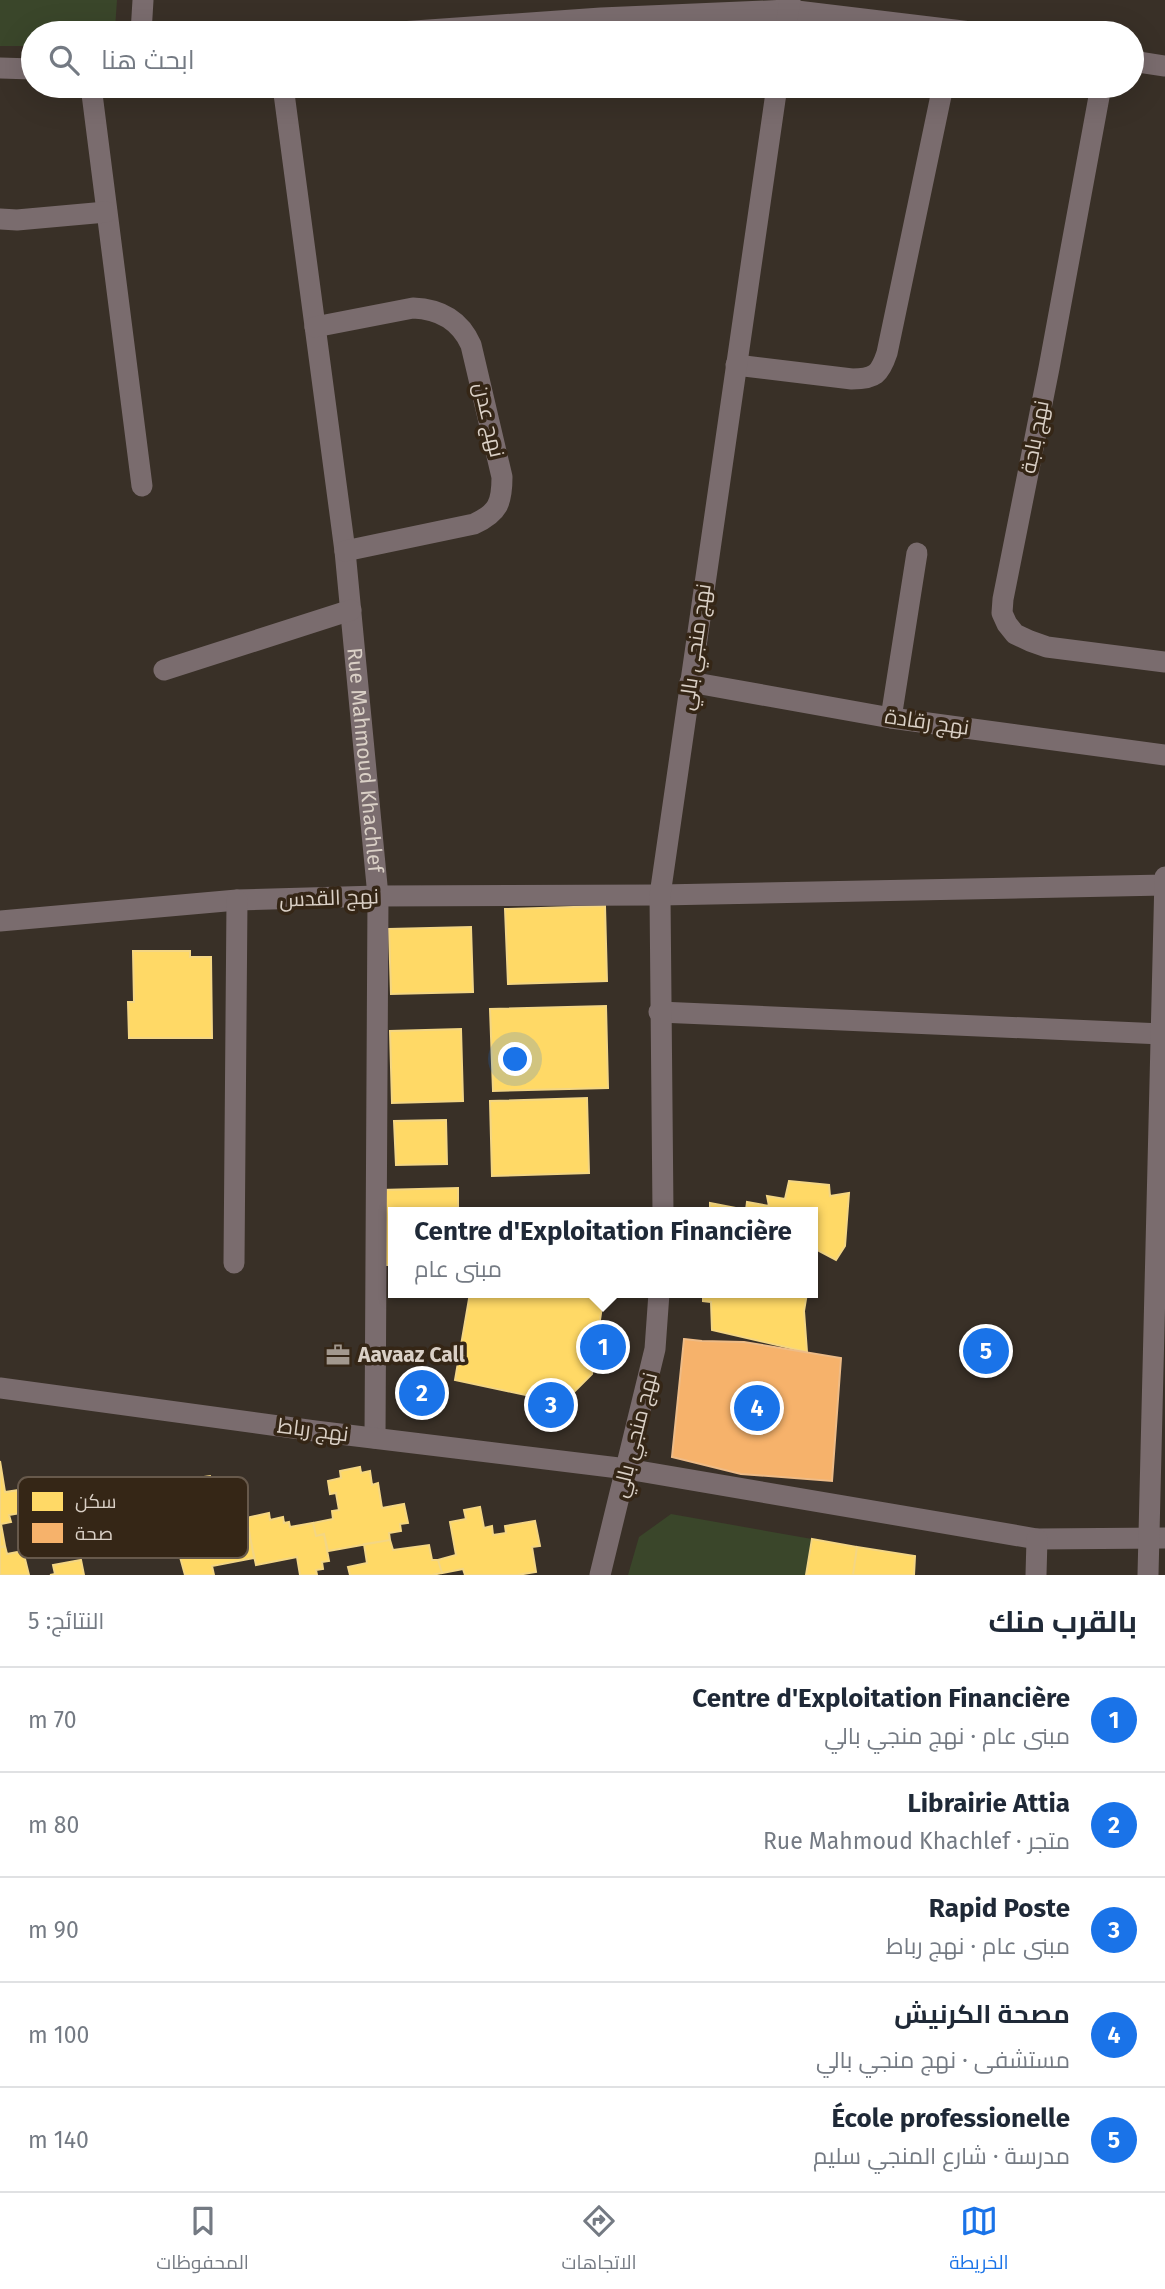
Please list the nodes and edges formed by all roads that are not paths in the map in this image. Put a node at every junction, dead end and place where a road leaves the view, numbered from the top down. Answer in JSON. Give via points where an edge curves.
{"nodes":[{"id":1,"x":143,"y":0,"type":"edge"},
{"id":2,"x":790,"y":5,"type":"edge"},
{"id":3,"x":601,"y":9,"type":"edge"},
{"id":4,"x":142,"y":21,"type":"edge"},
{"id":5,"x":494,"y":21,"type":"edge"},
{"id":6,"x":891,"y":21,"type":"edge"},
{"id":7,"x":1144,"y":63,"type":"edge"},
{"id":8,"x":1165,"y":66,"type":"edge"},
{"id":9,"x":0,"y":68,"type":"edge"},
{"id":10,"x":21,"y":69,"type":"edge"},
{"id":11,"x":92,"y":98,"type":"edge"},
{"id":12,"x":285,"y":98,"type":"edge"},
{"id":13,"x":775,"y":98,"type":"edge"},
{"id":14,"x":940,"y":98,"type":"edge"},
{"id":15,"x":1099,"y":98,"type":"edge"},
{"id":16,"x":106,"y":212,"type":"junction"},
{"id":17,"x":0,"y":219,"type":"edge"},
{"id":18,"x":314,"y":327,"type":"junction"},
{"id":19,"x":736,"y":365,"type":"junction"},
{"id":20,"x":142,"y":486,"type":"dead end"},
{"id":21,"x":345,"y":551,"type":"junction"},
{"id":22,"x":917,"y":553,"type":"dead end"},
{"id":23,"x":351,"y":610,"type":"junction"},
{"id":24,"x":1165,"y":662,"type":"edge"},
{"id":25,"x":164,"y":670,"type":"dead end"},
{"id":26,"x":690,"y":682,"type":"junction"},
{"id":27,"x":891,"y":718,"type":"junction"},
{"id":28,"x":1165,"y":755,"type":"edge"},
{"id":29,"x":1165,"y":877,"type":"edge"},
{"id":30,"x":1165,"y":885,"type":"edge"},
{"id":31,"x":660,"y":895,"type":"junction"},
{"id":32,"x":378,"y":896,"type":"junction"},
{"id":33,"x":237,"y":900,"type":"junction"},
{"id":34,"x":0,"y":921,"type":"edge"},
{"id":35,"x":659,"y":1012,"type":"junction"},
{"id":36,"x":1162,"y":1034,"type":"junction"},
{"id":37,"x":663,"y":1207,"type":"edge"},
{"id":38,"x":234,"y":1263,"type":"dead end"},
{"id":39,"x":659,"y":1298,"type":"edge"},
{"id":40,"x":0,"y":1388,"type":"edge"},
{"id":41,"x":375,"y":1438,"type":"junction"},
{"id":42,"x":627,"y":1469,"type":"junction"},
{"id":43,"x":1157,"y":1538,"type":"edge"},
{"id":44,"x":1037,"y":1539,"type":"junction"},
{"id":45,"x":600,"y":1575,"type":"edge"},
{"id":46,"x":1035,"y":1575,"type":"edge"},
{"id":47,"x":1148,"y":1575,"type":"edge"}],
"edges":[{"from":1,"to":4,"type":"street"},
{"from":2,"to":3,"type":"street"},
{"from":2,"to":6,"type":"street"},
{"from":3,"to":5,"type":"street"},
{"from":7,"to":8,"type":"street"},
{"from":9,"to":10,"type":"street"},
{"from":11,"to":16,"type":"street"},
{"from":12,"to":18,"type":"street","name":"Rue Mahmoud Khachlef"},
{"from":13,"to":19,"type":"street","name":"نهج منجي بالي"},
{"from":14,"to":19,"type":"street","via":[[882,368],[875,375],[852,379]]},
{"from":15,"to":24,"type":"street","name":"نهج باجة","via":[[1002,613],[1015,634],[1047,647]]},
{"from":16,"to":17,"type":"street"},
{"from":16,"to":20,"type":"street"},
{"from":18,"to":21,"type":"street","name":"Rue Mahmoud Khachlef"},
{"from":18,"to":21,"type":"street","name":"نهج عدن","via":[[413,308],[427,308],[454,320],[471,345],[502,477],[499,506],[490,517]]},
{"from":19,"to":26,"type":"street","name":"نهج منجي بالي"},
{"from":21,"to":23,"type":"street","name":"Rue Mahmoud Khachlef"},
{"from":22,"to":27,"type":"street"},
{"from":23,"to":25,"type":"street"},
{"from":23,"to":32,"type":"street","name":"Rue Mahmoud Khachlef"},
{"from":26,"to":27,"type":"street","name":"نهج رقادة"},
{"from":26,"to":31,"type":"street","name":"نهج منجي بالي"},
{"from":27,"to":28,"type":"street","name":"نهج رقادة"},
{"from":29,"to":30,"type":"street"},
{"from":30,"to":31,"type":"street","name":"نهج القدس"},
{"from":30,"to":36,"type":"street"},
{"from":31,"to":32,"type":"street","name":"نهج القدس"},
{"from":31,"to":35,"type":"street","name":"نهج منجي بالي"},
{"from":32,"to":33,"type":"street","name":"نهج القدس"},
{"from":32,"to":41,"type":"street","name":"Rue Mahmoud Khachlef"},
{"from":33,"to":34,"type":"street","name":"نهج القدس"},
{"from":33,"to":38,"type":"street"},
{"from":35,"to":36,"type":"street"},
{"from":35,"to":37,"type":"street","name":"نهج منجي بالي"},
{"from":36,"to":43,"type":"street"},
{"from":39,"to":42,"type":"street","name":"نهج منجي بالي","via":[[655,1349]]},
{"from":40,"to":41,"type":"street","name":"نهج رباط"},
{"from":41,"to":42,"type":"street","name":"نهج رباط"},
{"from":42,"to":44,"type":"street","name":"نهج رباط"},
{"from":42,"to":45,"type":"street","name":"نهج منجي بالي"},
{"from":43,"to":44,"type":"street","name":"نهج رباط"},
{"from":43,"to":47,"type":"street"},
{"from":44,"to":46,"type":"street"}]}
